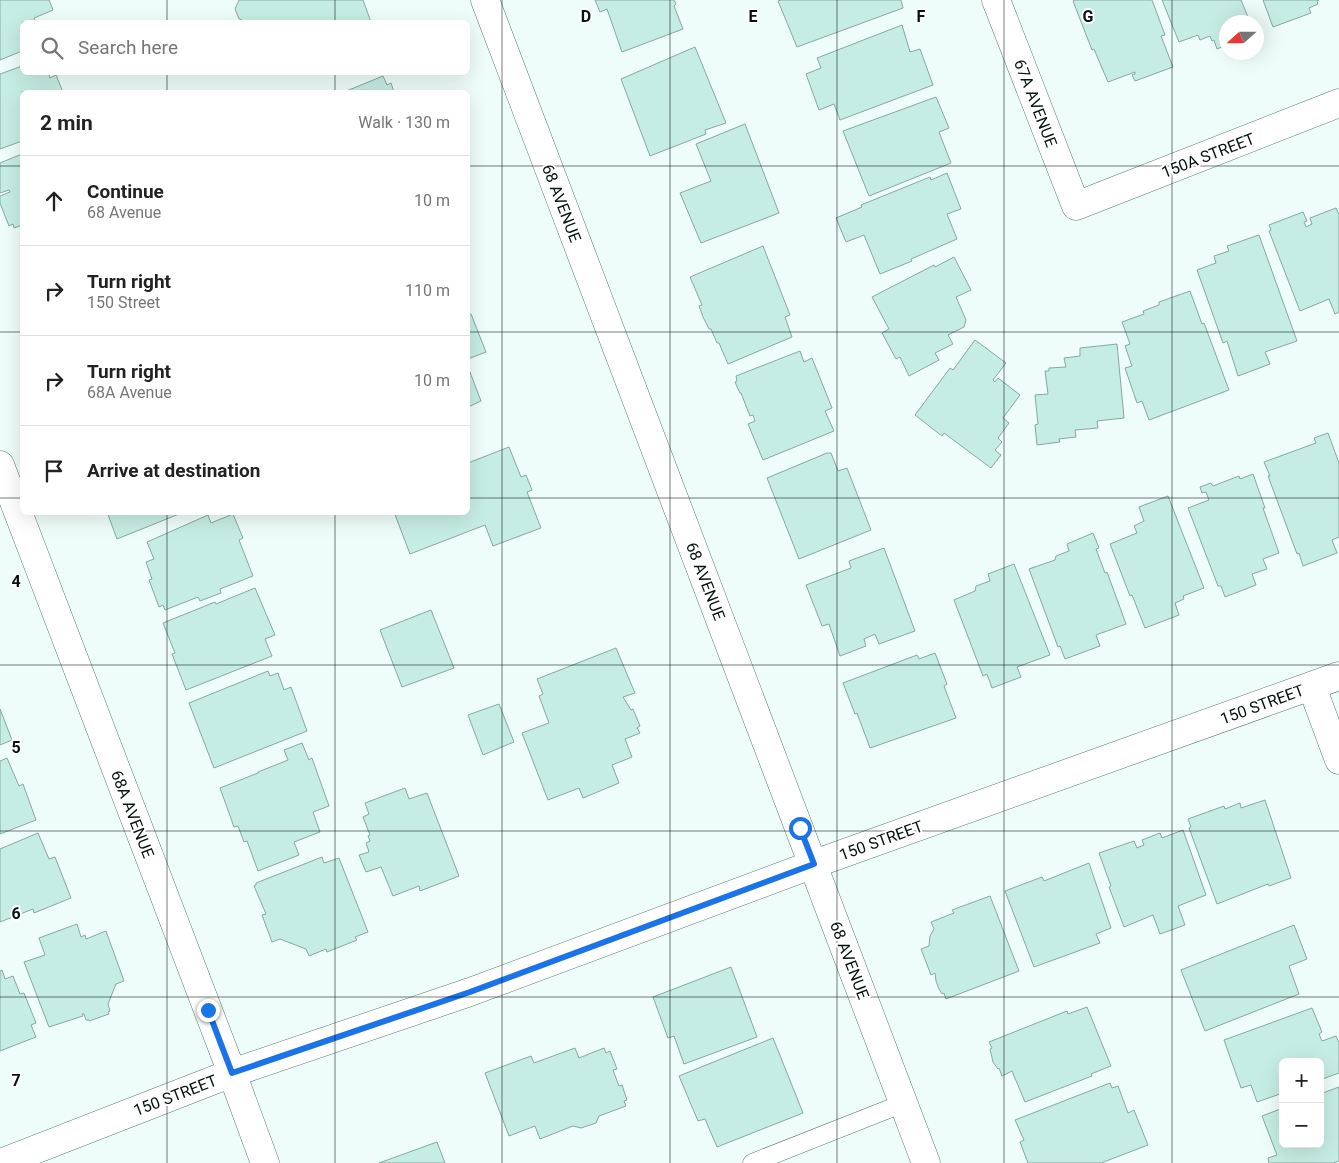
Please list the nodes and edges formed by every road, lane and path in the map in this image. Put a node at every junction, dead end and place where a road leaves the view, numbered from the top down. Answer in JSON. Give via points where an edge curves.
{"nodes":[{"id":1,"x":485,"y":0,"type":"edge"},
{"id":2,"x":996,"y":0,"type":"edge"},
{"id":3,"x":1339,"y":103,"type":"edge"},
{"id":4,"x":1076,"y":206,"type":"joint"},
{"id":5,"x":0,"y":465,"type":"edge"},
{"id":6,"x":1339,"y":676,"type":"edge"},
{"id":7,"x":1312,"y":687,"type":"junction"},
{"id":8,"x":1339,"y":760,"type":"edge"},
{"id":9,"x":814,"y":864,"type":"junction"},
{"id":10,"x":232,"y":1073,"type":"junction"},
{"id":11,"x":904,"y":1103,"type":"junction"},
{"id":12,"x":1,"y":1163,"type":"edge"},
{"id":13,"x":265,"y":1163,"type":"edge"},
{"id":14,"x":752,"y":1163,"type":"edge"},
{"id":15,"x":926,"y":1163,"type":"edge"}],
"edges":[{"from":1,"to":9,"type":"street","name":"68 AVENUE"},
{"from":2,"to":4,"type":"street","name":"67A AVENUE"},
{"from":3,"to":4,"type":"street","name":"150A STREET"},
{"from":5,"to":10,"type":"street","name":"68A AVENUE"},
{"from":6,"to":7,"type":"street","name":"150 STREET"},
{"from":7,"to":8,"type":"street"},
{"from":7,"to":9,"type":"street","name":"150 STREET"},
{"from":9,"to":10,"type":"street","name":"150 STREET","via":[[470,992]]},
{"from":9,"to":11,"type":"street","name":"68 AVENUE"},
{"from":10,"to":12,"type":"street","name":"150 STREET"},
{"from":10,"to":13,"type":"street","name":"68A AVENUE"},
{"from":11,"to":14,"type":"lane"},
{"from":11,"to":15,"type":"street","name":"68 AVENUE"}]}
